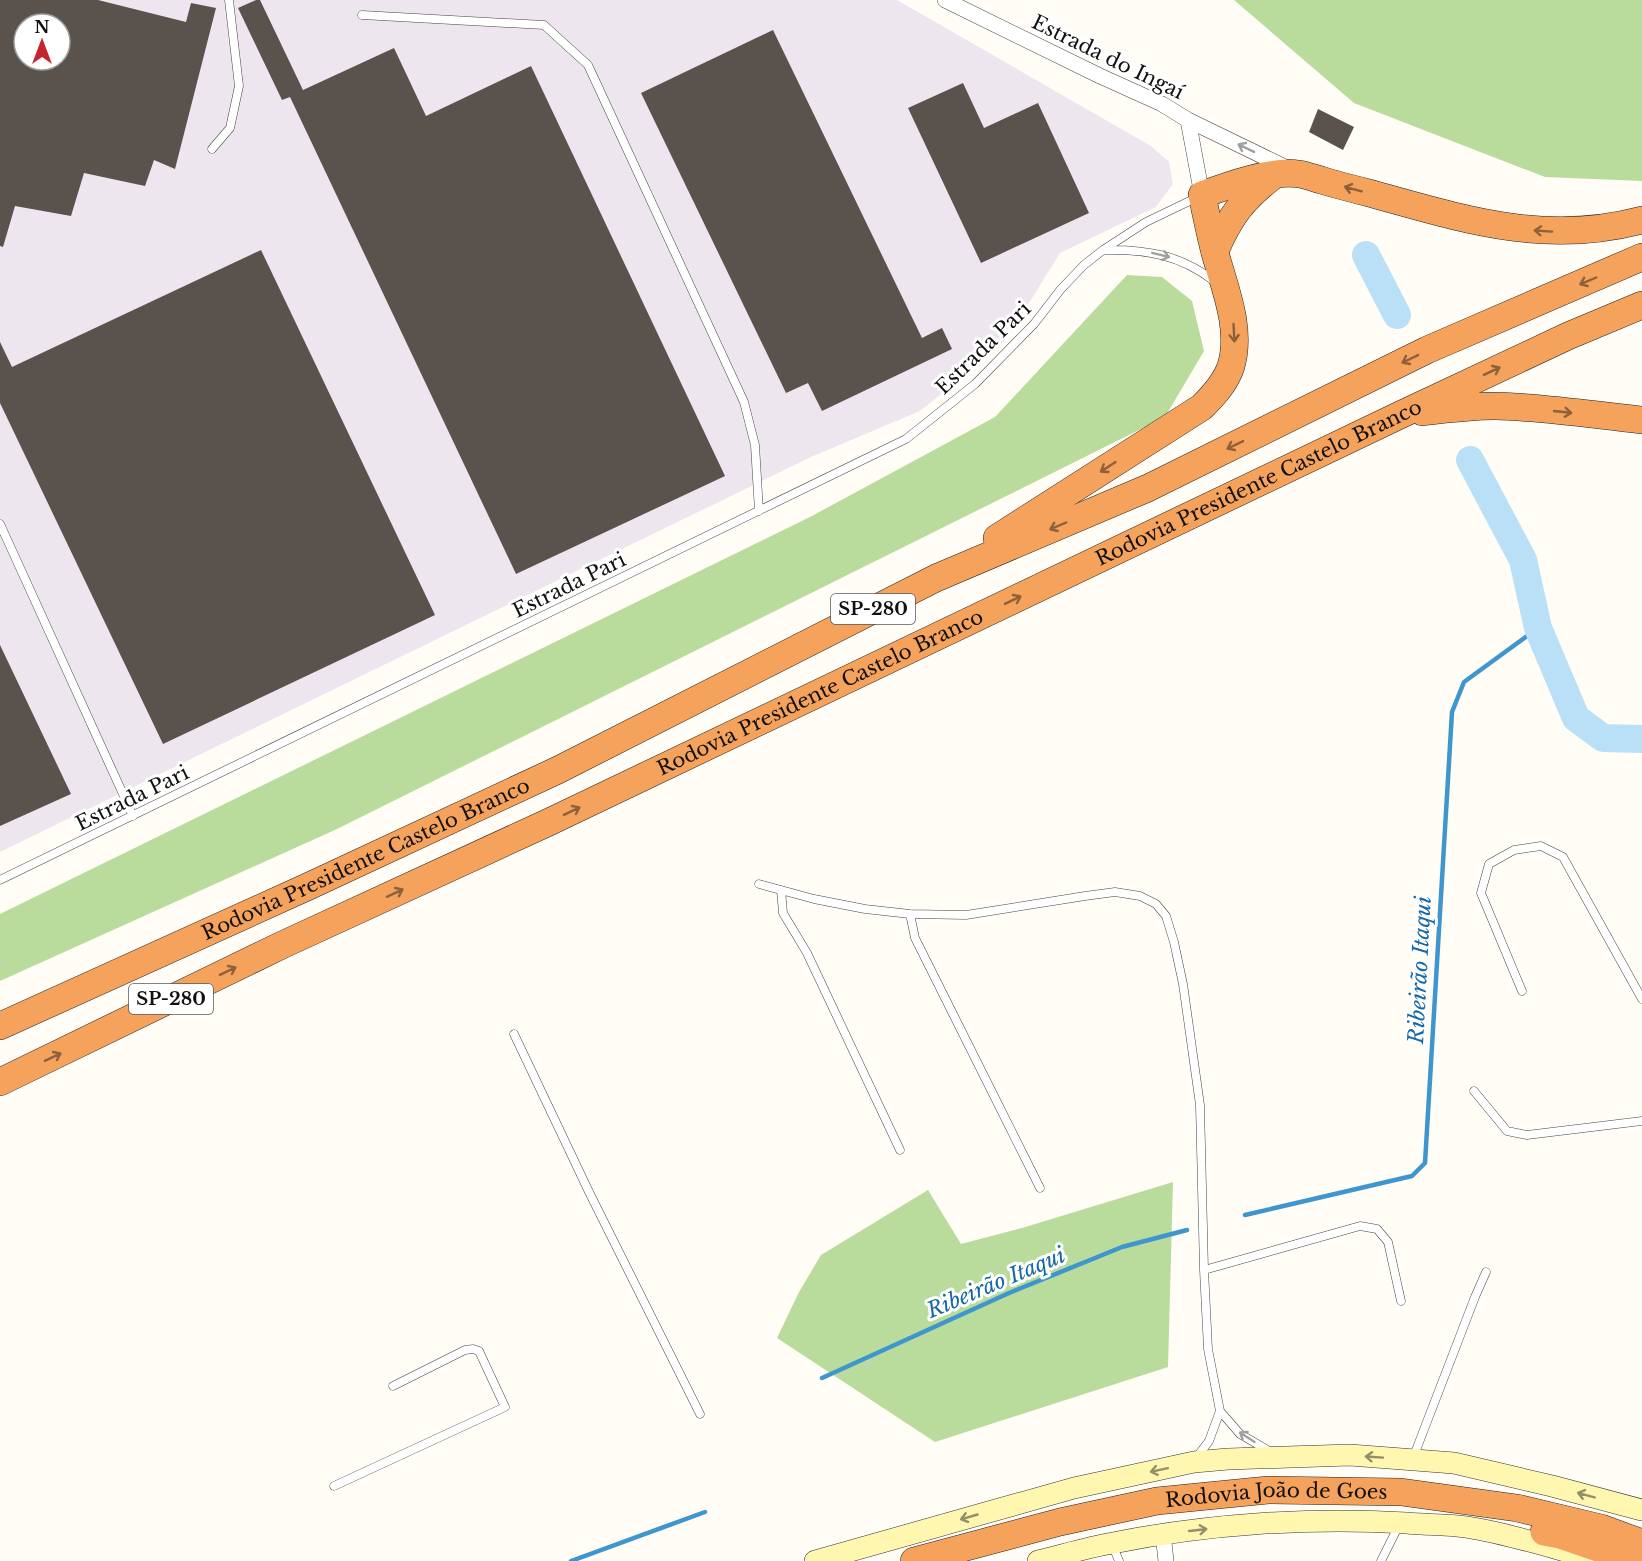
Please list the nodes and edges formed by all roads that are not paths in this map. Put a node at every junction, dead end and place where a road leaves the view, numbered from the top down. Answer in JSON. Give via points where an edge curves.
{"nodes":[{"id":1,"x":229,"y":0,"type":"edge"},
{"id":2,"x":945,"y":0,"type":"edge"},
{"id":3,"x":362,"y":15,"type":"dead end"},
{"id":4,"x":1188,"y":120,"type":"junction"},
{"id":5,"x":212,"y":149,"type":"dead end"},
{"id":6,"x":1287,"y":174,"type":"junction"},
{"id":7,"x":1202,"y":195,"type":"junction"},
{"id":8,"x":1642,"y":220,"type":"edge"},
{"id":9,"x":1103,"y":250,"type":"junction"},
{"id":10,"x":1215,"y":251,"type":"junction"},
{"id":11,"x":1642,"y":257,"type":"edge"},
{"id":12,"x":1226,"y":290,"type":"junction"},
{"id":13,"x":1642,"y":305,"type":"edge"},
{"id":14,"x":1400,"y":415,"type":"junction"},
{"id":15,"x":1642,"y":420,"type":"edge"},
{"id":16,"x":759,"y":511,"type":"junction"},
{"id":17,"x":0,"y":524,"type":"edge"},
{"id":18,"x":936,"y":578,"type":"junction"},
{"id":19,"x":133,"y":816,"type":"junction"},
{"id":20,"x":0,"y":880,"type":"edge"},
{"id":21,"x":759,"y":884,"type":"dead end"},
{"id":22,"x":781,"y":890,"type":"junction"},
{"id":23,"x":910,"y":914,"type":"junction"},
{"id":24,"x":1522,"y":991,"type":"dead end"},
{"id":25,"x":1642,"y":999,"type":"edge"},
{"id":26,"x":0,"y":1026,"type":"edge"},
{"id":27,"x":514,"y":1034,"type":"dead end"},
{"id":28,"x":0,"y":1083,"type":"edge"},
{"id":29,"x":1474,"y":1091,"type":"dead end"},
{"id":30,"x":1642,"y":1121,"type":"edge"},
{"id":31,"x":900,"y":1150,"type":"dead end"},
{"id":32,"x":1040,"y":1188,"type":"dead end"},
{"id":33,"x":1204,"y":1270,"type":"junction"},
{"id":34,"x":1486,"y":1272,"type":"dead end"},
{"id":35,"x":1401,"y":1301,"type":"dead end"},
{"id":36,"x":393,"y":1386,"type":"dead end"},
{"id":37,"x":1220,"y":1411,"type":"junction"},
{"id":38,"x":700,"y":1414,"type":"dead end"},
{"id":39,"x":1280,"y":1457,"type":"junction"},
{"id":40,"x":1413,"y":1460,"type":"junction"},
{"id":41,"x":1194,"y":1462,"type":"junction"},
{"id":42,"x":334,"y":1486,"type":"dead end"},
{"id":43,"x":1642,"y":1510,"type":"edge"},
{"id":44,"x":1398,"y":1527,"type":"dead end"},
{"id":45,"x":1163,"y":1534,"type":"junction"},
{"id":46,"x":1642,"y":1543,"type":"edge"},
{"id":47,"x":1115,"y":1552,"type":"edge"},
{"id":48,"x":815,"y":1561,"type":"edge"},
{"id":49,"x":914,"y":1561,"type":"edge"},
{"id":50,"x":972,"y":1561,"type":"edge"},
{"id":51,"x":1038,"y":1561,"type":"edge"},
{"id":52,"x":1166,"y":1561,"type":"edge"},
{"id":53,"x":1381,"y":1561,"type":"edge"},
{"id":54,"x":1600,"y":1561,"type":"edge"},
{"id":55,"x":1636,"y":1561,"type":"edge"}],
"edges":[{"from":1,"to":5,"type":"lane","via":[[239,86],[230,128]]},
{"from":2,"to":4,"type":"street","name":"Estrada do Ingaí"},
{"from":3,"to":16,"type":"lane","via":[[544,25],[588,65],[744,402],[755,445]]},
{"from":6,"to":4,"type":"street","name":"Estrada do Ingaí","one_way":true},
{"from":4,"to":7,"type":"street"},
{"from":6,"to":7,"type":"highway","via":[[1256,178]]},
{"from":8,"to":6,"type":"highway","one_way":true,"via":[[1585,231],[1522,229],[1476,222]]},
{"from":6,"to":10,"type":"highway","via":[[1252,192],[1223,231]]},
{"from":7,"to":9,"type":"lane","name":"Estrada Pari","via":[[1146,222]]},
{"from":7,"to":10,"type":"highway"},
{"from":9,"to":12,"type":"lane","one_way":true,"via":[[1130,249],[1183,261]]},
{"from":9,"to":16,"type":"lane","name":"Estrada Pari","via":[[1076,273],[1034,324],[975,384],[906,439]]},
{"from":10,"to":12,"type":"highway"},
{"from":11,"to":18,"type":"highway","name":"Rodovia Presidente Castelo Branco","number":"SP-280","one_way":true,"via":[[1427,350],[1148,488]]},
{"from":12,"to":18,"type":"highway","one_way":true,"via":[[1235,343],[1231,367],[1219,390],[1202,406]]},
{"from":14,"to":13,"type":"highway","name":"Rodovia Presidente Castelo Branco","number":"SP-280","one_way":true},
{"from":14,"to":15,"type":"highway","one_way":true,"via":[[1496,406]]},
{"from":28,"to":14,"type":"highway","name":"Rodovia Presidente Castelo Branco","number":"SP-280","one_way":true,"via":[[282,945],[547,823]]},
{"from":16,"to":19,"type":"lane","name":"Estrada Pari"},
{"from":17,"to":19,"type":"lane"},
{"from":18,"to":26,"type":"highway","name":"Rodovia Presidente Castelo Branco","number":"SP-280","via":[[558,770]]},
{"from":19,"to":20,"type":"lane","name":"Estrada Pari"},
{"from":21,"to":22,"type":"lane"},
{"from":22,"to":23,"type":"lane","via":[[865,909]]},
{"from":22,"to":31,"type":"lane","via":[[783,913],[807,953]]},
{"from":23,"to":32,"type":"lane","via":[[915,938]]},
{"from":23,"to":33,"type":"lane","via":[[966,915],[1115,892],[1156,904],[1166,916],[1183,984],[1200,1105]]},
{"from":24,"to":25,"type":"lane","via":[[1481,893],[1489,864],[1514,850],[1541,846],[1563,857]]},
{"from":27,"to":38,"type":"lane"},
{"from":29,"to":30,"type":"lane","via":[[1507,1131],[1527,1135]]},
{"from":33,"to":35,"type":"lane","via":[[1360,1226],[1377,1229],[1388,1242]]},
{"from":33,"to":37,"type":"lane","via":[[1208,1348]]},
{"from":34,"to":40,"type":"lane"},
{"from":36,"to":42,"type":"lane","via":[[473,1349],[479,1352],[505,1407]]},
{"from":39,"to":37,"type":"lane","one_way":true,"via":[[1240,1434]]},
{"from":37,"to":41,"type":"lane","via":[[1209,1441]]},
{"from":40,"to":39,"type":"street","one_way":true,"via":[[1350,1455]]},
{"from":39,"to":41,"type":"street"},
{"from":43,"to":40,"type":"street","one_way":true,"via":[[1473,1467]]},
{"from":41,"to":48,"type":"street","one_way":true,"via":[[1074,1488]]},
{"from":44,"to":53,"type":"lane"},
{"from":45,"to":47,"type":"street"},
{"from":45,"to":52,"type":"street"},
{"from":45,"to":54,"type":"street","one_way":true,"via":[[1338,1521],[1466,1527]]},
{"from":46,"to":49,"type":"highway","name":"Rodovia João de Goes","via":[[1586,1524],[1517,1508],[1401,1492],[1268,1490],[1157,1501]]},
{"from":47,"to":51,"type":"street"},
{"from":50,"to":55,"type":"highway","name":"Rodovia João de Goes","via":[[1163,1518],[1282,1505],[1358,1505],[1451,1513],[1560,1535]]}]}
